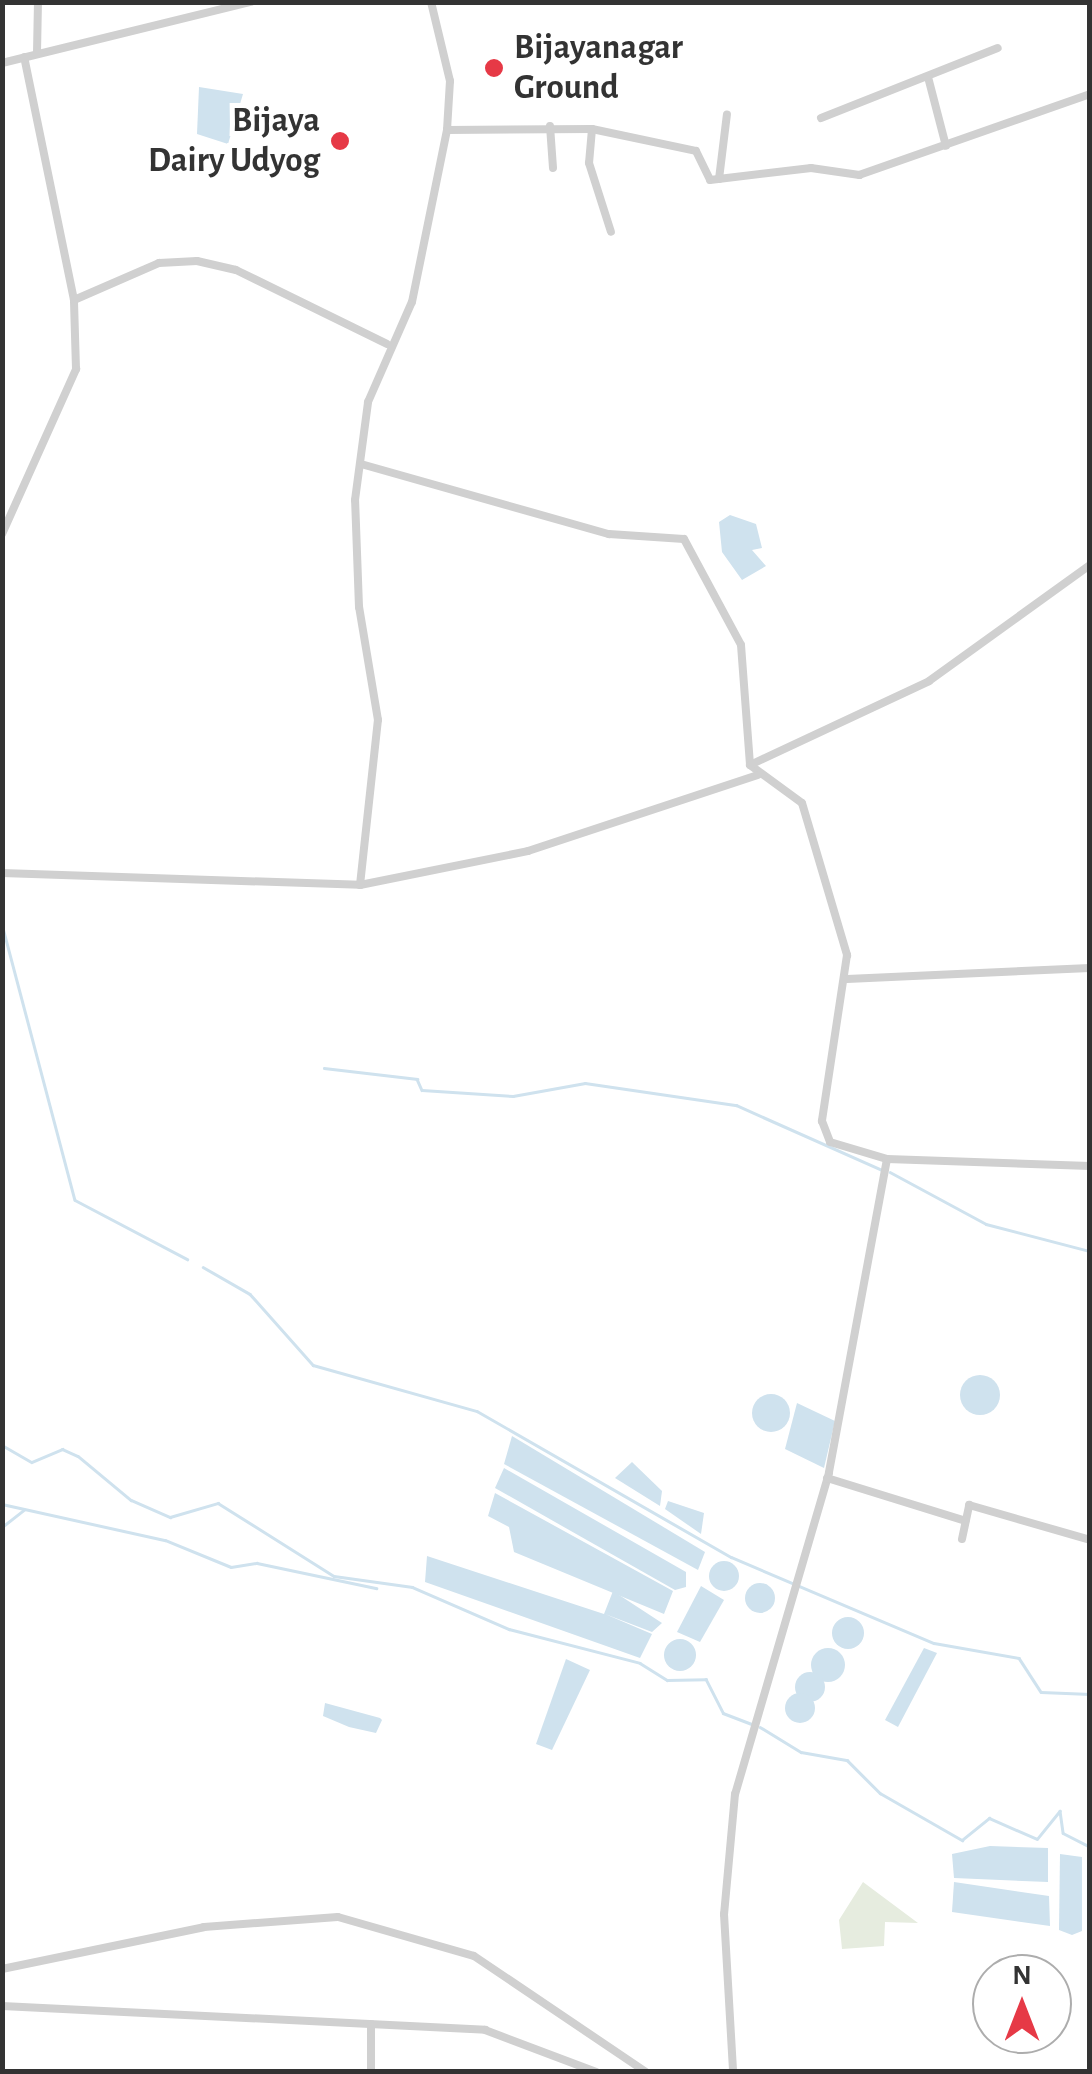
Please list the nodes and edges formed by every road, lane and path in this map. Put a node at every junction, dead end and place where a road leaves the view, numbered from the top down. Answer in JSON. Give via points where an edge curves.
{"nodes":[{"id":1,"x":38,"y":2,"type":"edge"},
{"id":2,"x":252,"y":2,"type":"edge"},
{"id":3,"x":431,"y":2,"type":"edge"},
{"id":4,"x":998,"y":48,"type":"dead end"},
{"id":5,"x":37,"y":53,"type":"junction"},
{"id":6,"x":24,"y":57,"type":"junction"},
{"id":7,"x":2,"y":63,"type":"edge"},
{"id":8,"x":928,"y":77,"type":"junction"},
{"id":9,"x":1090,"y":94,"type":"edge"},
{"id":10,"x":727,"y":114,"type":"dead end"},
{"id":11,"x":821,"y":118,"type":"dead end"},
{"id":12,"x":550,"y":126,"type":"junction"},
{"id":13,"x":592,"y":129,"type":"junction"},
{"id":14,"x":447,"y":130,"type":"junction"},
{"id":15,"x":946,"y":146,"type":"junction"},
{"id":16,"x":553,"y":168,"type":"dead end"},
{"id":17,"x":719,"y":179,"type":"junction"},
{"id":18,"x":611,"y":232,"type":"dead end"},
{"id":19,"x":74,"y":300,"type":"junction"},
{"id":20,"x":387,"y":344,"type":"junction"},
{"id":21,"x":361,"y":464,"type":"junction"},
{"id":22,"x":2,"y":534,"type":"edge"},
{"id":23,"x":1090,"y":565,"type":"edge"},
{"id":24,"x":750,"y":765,"type":"junction"},
{"id":25,"x":758,"y":774,"type":"junction"},
{"id":26,"x":2,"y":872,"type":"edge"},
{"id":27,"x":360,"y":886,"type":"junction"},
{"id":28,"x":1090,"y":968,"type":"edge"},
{"id":29,"x":847,"y":978,"type":"junction"},
{"id":30,"x":887,"y":1159,"type":"junction"},
{"id":31,"x":1090,"y":1166,"type":"edge"},
{"id":32,"x":827,"y":1478,"type":"junction"},
{"id":33,"x":966,"y":1521,"type":"junction"},
{"id":34,"x":962,"y":1538,"type":"dead end"},
{"id":35,"x":1090,"y":1540,"type":"edge"},
{"id":36,"x":2,"y":1969,"type":"edge"},
{"id":37,"x":2,"y":2006,"type":"edge"},
{"id":38,"x":370,"y":2024,"type":"junction"},
{"id":39,"x":371,"y":2072,"type":"edge"},
{"id":40,"x":596,"y":2072,"type":"edge"},
{"id":41,"x":646,"y":2072,"type":"edge"},
{"id":42,"x":733,"y":2072,"type":"edge"}],
"edges":[{"from":1,"to":5,"type":"street"},
{"from":2,"to":5,"type":"street"},
{"from":3,"to":14,"type":"street","via":[[450,81]]},
{"from":4,"to":8,"type":"street"},
{"from":5,"to":6,"type":"street"},
{"from":6,"to":7,"type":"street"},
{"from":6,"to":19,"type":"street"},
{"from":8,"to":11,"type":"street"},
{"from":8,"to":15,"type":"street"},
{"from":9,"to":15,"type":"street"},
{"from":10,"to":17,"type":"street"},
{"from":12,"to":13,"type":"street"},
{"from":12,"to":14,"type":"street"},
{"from":12,"to":16,"type":"street"},
{"from":13,"to":17,"type":"street","via":[[696,151],[706,179]]},
{"from":13,"to":18,"type":"street","via":[[589,162]]},
{"from":14,"to":20,"type":"street","via":[[412,302]]},
{"from":15,"to":17,"type":"street","via":[[879,173],[811,168]]},
{"from":19,"to":20,"type":"street","via":[[159,263],[197,261],[236,270]]},
{"from":19,"to":22,"type":"street","via":[[76,369]]},
{"from":20,"to":21,"type":"street"},
{"from":21,"to":24,"type":"street","via":[[609,534],[684,539],[741,645]]},
{"from":21,"to":27,"type":"street","via":[[359,607],[378,720]]},
{"from":23,"to":24,"type":"street","via":[[930,681]]},
{"from":24,"to":25,"type":"street"},
{"from":25,"to":27,"type":"street","via":[[546,846]]},
{"from":25,"to":29,"type":"street","via":[[802,803]]},
{"from":26,"to":27,"type":"street"},
{"from":28,"to":29,"type":"street"},
{"from":29,"to":30,"type":"street","via":[[836,992],[824,1134]]},
{"from":30,"to":31,"type":"street"},
{"from":30,"to":32,"type":"street"},
{"from":32,"to":33,"type":"street"},
{"from":32,"to":42,"type":"street","via":[[752,1722],[724,1914]]},
{"from":33,"to":34,"type":"street"},
{"from":33,"to":35,"type":"street","via":[[970,1505]]},
{"from":36,"to":41,"type":"street","via":[[204,1927],[338,1918],[474,1956]]},
{"from":37,"to":38,"type":"street"},
{"from":38,"to":39,"type":"street"},
{"from":38,"to":40,"type":"street","via":[[486,2030]]}]}
